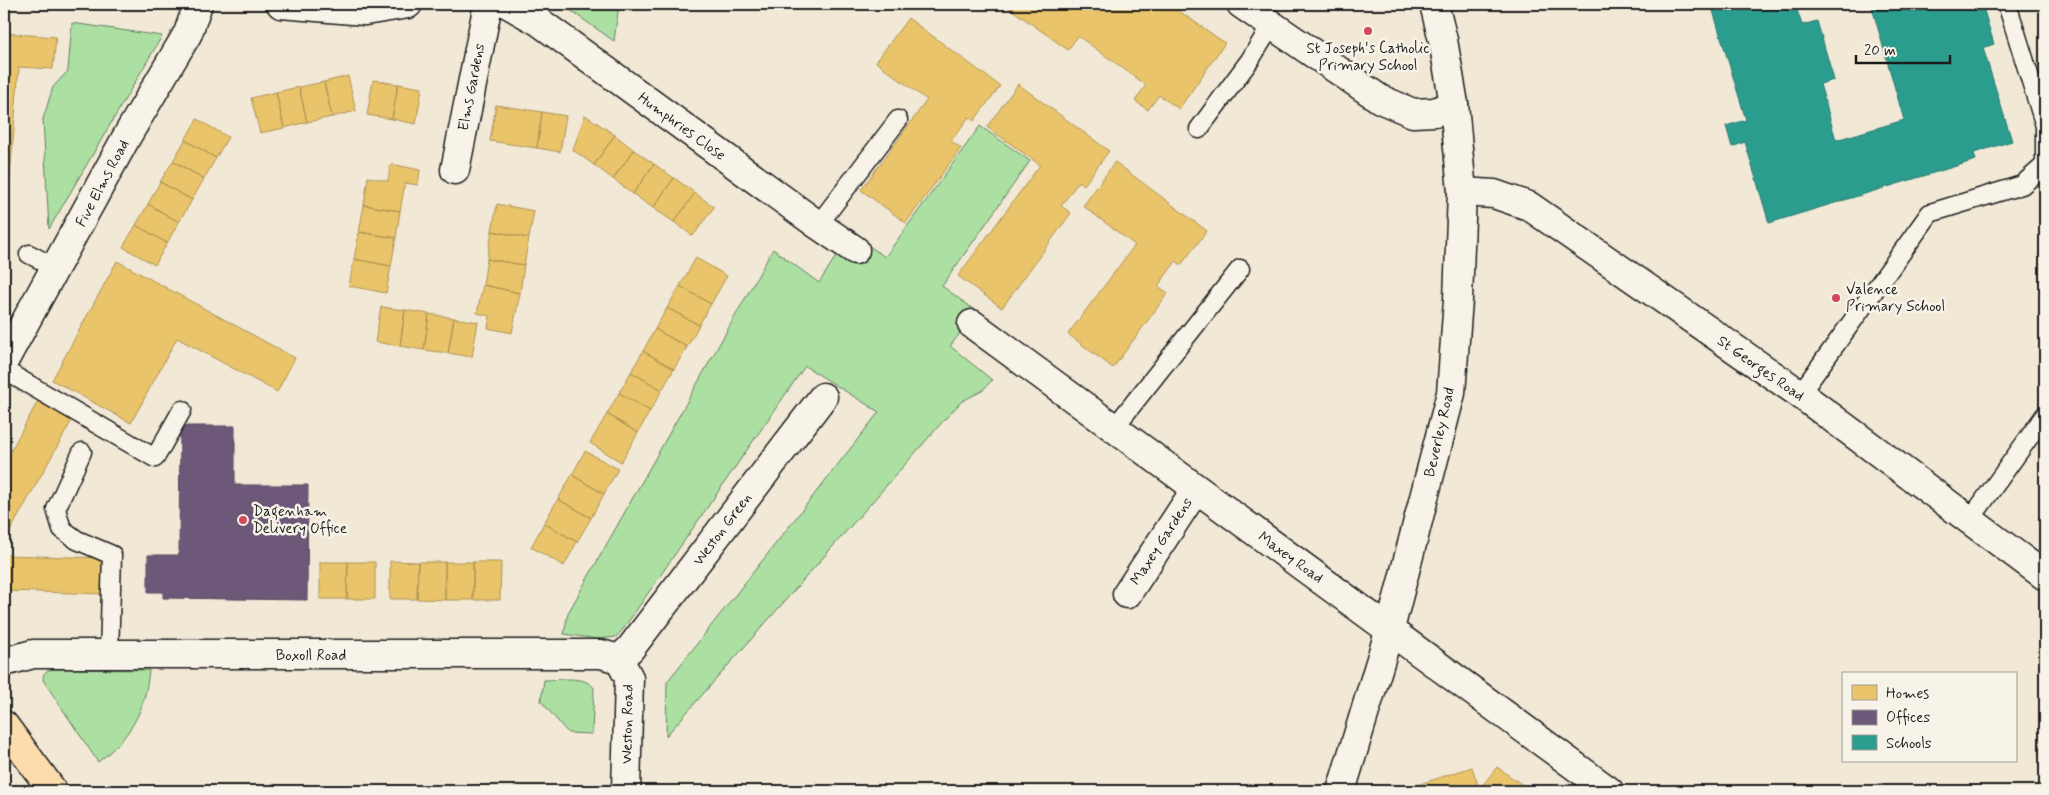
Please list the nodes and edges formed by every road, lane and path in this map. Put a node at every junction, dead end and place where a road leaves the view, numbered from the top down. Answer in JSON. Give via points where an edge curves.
{"nodes":[{"id":1,"x":198,"y":4,"type":"edge"},
{"id":2,"x":281,"y":4,"type":"edge"},
{"id":3,"x":408,"y":4,"type":"edge"},
{"id":4,"x":488,"y":4,"type":"edge"},
{"id":5,"x":508,"y":4,"type":"edge"},
{"id":6,"x":1241,"y":4,"type":"edge"},
{"id":7,"x":1434,"y":4,"type":"edge"},
{"id":8,"x":2007,"y":4,"type":"edge"},
{"id":9,"x":1271,"y":26,"type":"junction"},
{"id":10,"x":1454,"y":104,"type":"junction"},
{"id":11,"x":898,"y":120,"type":"dead end"},
{"id":12,"x":1199,"y":129,"type":"dead end"},
{"id":13,"x":455,"y":170,"type":"dead end"},
{"id":14,"x":1462,"y":192,"type":"junction"},
{"id":15,"x":818,"y":225,"type":"junction"},
{"id":16,"x":855,"y":250,"type":"dead end"},
{"id":17,"x":29,"y":254,"type":"dead end"},
{"id":18,"x":56,"y":268,"type":"junction"},
{"id":19,"x":1240,"y":269,"type":"dead end"},
{"id":20,"x":972,"y":324,"type":"dead end"},
{"id":21,"x":4,"y":361,"type":"edge"},
{"id":22,"x":4,"y":370,"type":"edge"},
{"id":23,"x":1800,"y":394,"type":"junction"},
{"id":24,"x":823,"y":397,"type":"dead end"},
{"id":25,"x":182,"y":410,"type":"dead end"},
{"id":26,"x":2045,"y":415,"type":"edge"},
{"id":27,"x":1114,"y":428,"type":"junction"},
{"id":28,"x":82,"y":452,"type":"dead end"},
{"id":29,"x":1196,"y":489,"type":"junction"},
{"id":30,"x":1970,"y":520,"type":"junction"},
{"id":31,"x":2045,"y":576,"type":"edge"},
{"id":32,"x":1127,"y":594,"type":"dead end"},
{"id":33,"x":1390,"y":629,"type":"junction"},
{"id":34,"x":109,"y":655,"type":"junction"},
{"id":35,"x":619,"y":659,"type":"junction"},
{"id":36,"x":4,"y":662,"type":"edge"},
{"id":37,"x":4,"y":726,"type":"edge"},
{"id":38,"x":53,"y":791,"type":"edge"},
{"id":39,"x":626,"y":791,"type":"edge"},
{"id":40,"x":1341,"y":791,"type":"edge"},
{"id":41,"x":1609,"y":791,"type":"edge"}],
"edges":[{"from":1,"to":18,"type":"street","name":"Five Elms Road","via":[[188,33],[127,136]]},
{"from":2,"to":3,"type":"street","via":[[365,10]]},
{"from":4,"to":13,"type":"street","name":"Elms Gardens"},
{"from":5,"to":15,"type":"street","name":"Humphries Close","via":[[538,21]]},
{"from":6,"to":9,"type":"street"},
{"from":7,"to":10,"type":"street","name":"Beverley Road"},
{"from":8,"to":23,"type":"lane","via":[[2045,126],[2044,165],[2022,185],[1930,214]]},
{"from":9,"to":10,"type":"street","via":[[1380,99],[1414,113],[1435,112]]},
{"from":9,"to":12,"type":"lane"},
{"from":10,"to":14,"type":"street","name":"Beverley Road"},
{"from":11,"to":15,"type":"lane"},
{"from":14,"to":23,"type":"street","name":"St Georges Road","via":[[1494,194],[1529,206]]},
{"from":14,"to":33,"type":"street","name":"Beverley Road","via":[[1451,393]]},
{"from":15,"to":16,"type":"street","name":"Humphries Close"},
{"from":17,"to":18,"type":"lane"},
{"from":18,"to":21,"type":"street","name":"Five Elms Road"},
{"from":19,"to":27,"type":"lane"},
{"from":20,"to":27,"type":"street","name":"Maxey Road"},
{"from":22,"to":25,"type":"lane","via":[[155,458]]},
{"from":23,"to":30,"type":"street","name":"St Georges Road"},
{"from":24,"to":35,"type":"street","name":"Weston Green","via":[[630,649]]},
{"from":26,"to":30,"type":"lane"},
{"from":27,"to":29,"type":"street","name":"Maxey Road"},
{"from":28,"to":34,"type":"lane","via":[[56,509],[62,529],[77,540],[112,556]]},
{"from":29,"to":32,"type":"street","name":"Maxey Gardens"},
{"from":29,"to":33,"type":"street","name":"Maxey Road"},
{"from":30,"to":31,"type":"street","name":"St Georges Road"},
{"from":33,"to":40,"type":"street","name":"Beverley Road"},
{"from":33,"to":41,"type":"street","name":"Maxey Road"},
{"from":34,"to":35,"type":"street","name":"Boxoll Road","via":[[601,654]]},
{"from":34,"to":36,"type":"street","name":"Boxoll Road","via":[[33,654]]},
{"from":35,"to":39,"type":"street","name":"Weston Road","via":[[629,678]]},
{"from":37,"to":38,"type":"main road"}]}
